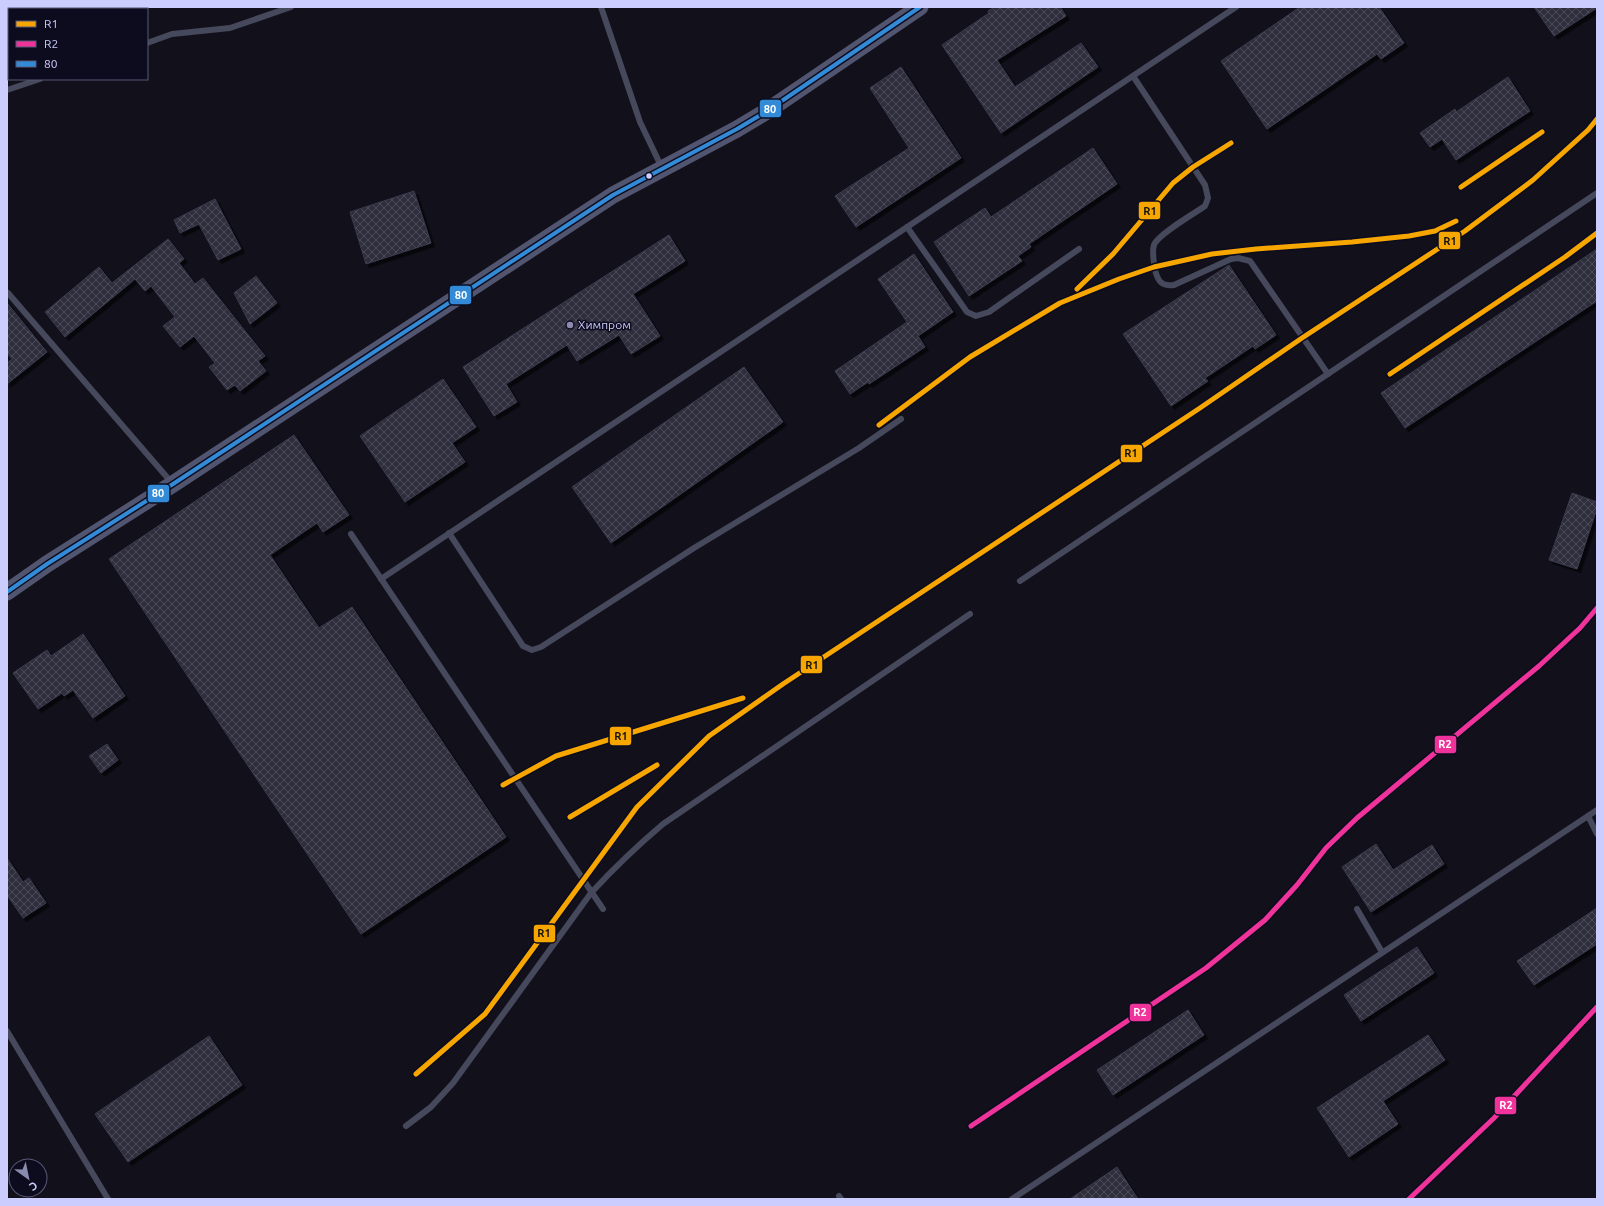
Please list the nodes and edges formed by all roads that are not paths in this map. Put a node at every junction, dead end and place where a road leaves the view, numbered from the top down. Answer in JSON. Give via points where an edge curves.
{"nodes":[{"id":1,"x":292,"y":7,"type":"edge"},
{"id":2,"x":601,"y":7,"type":"edge"},
{"id":3,"x":920,"y":7,"type":"edge"},
{"id":4,"x":1236,"y":7,"type":"edge"},
{"id":5,"x":148,"y":43,"type":"edge"},
{"id":6,"x":1134,"y":76,"type":"junction"},
{"id":7,"x":37,"y":80,"type":"edge"},
{"id":8,"x":7,"y":90,"type":"edge"},
{"id":9,"x":662,"y":168,"type":"junction"},
{"id":10,"x":1597,"y":193,"type":"edge"},
{"id":11,"x":907,"y":227,"type":"junction"},
{"id":12,"x":1079,"y":249,"type":"dead end"},
{"id":13,"x":8,"y":293,"type":"dead end"},
{"id":14,"x":1328,"y":374,"type":"junction"},
{"id":15,"x":901,"y":419,"type":"dead end"},
{"id":16,"x":173,"y":484,"type":"junction"},
{"id":17,"x":351,"y":534,"type":"dead end"},
{"id":18,"x":449,"y":534,"type":"junction"},
{"id":19,"x":381,"y":579,"type":"junction"},
{"id":20,"x":1020,"y":581,"type":"dead end"},
{"id":21,"x":7,"y":592,"type":"edge"},
{"id":22,"x":970,"y":614,"type":"dead end"},
{"id":23,"x":1597,"y":810,"type":"edge"},
{"id":24,"x":1588,"y":816,"type":"junction"},
{"id":25,"x":1597,"y":834,"type":"edge"},
{"id":26,"x":592,"y":893,"type":"junction"},
{"id":27,"x":603,"y":909,"type":"dead end"},
{"id":28,"x":1357,"y":909,"type":"dead end"},
{"id":29,"x":1382,"y":952,"type":"junction"},
{"id":30,"x":7,"y":1031,"type":"edge"},
{"id":31,"x":406,"y":1126,"type":"dead end"},
{"id":32,"x":108,"y":1199,"type":"edge"},
{"id":33,"x":1012,"y":1199,"type":"edge"}],
"edges":[{"from":1,"to":5,"type":"lane","via":[[230,28],[172,34]]},
{"from":2,"to":9,"type":"lane","via":[[640,122]]},
{"from":3,"to":9,"type":"main road","via":[[767,111]]},
{"from":4,"to":6,"type":"lane"},
{"from":6,"to":11,"type":"lane"},
{"from":6,"to":14,"type":"lane","via":[[1205,185],[1208,198],[1205,206],[1161,236],[1154,245],[1154,267],[1162,284],[1174,285],[1231,259],[1250,261]]},
{"from":7,"to":8,"type":"lane"},
{"from":9,"to":16,"type":"main road","via":[[606,199]]},
{"from":10,"to":14,"type":"lane"},
{"from":11,"to":12,"type":"lane","via":[[967,312],[976,316],[989,312]]},
{"from":11,"to":18,"type":"lane"},
{"from":13,"to":16,"type":"lane"},
{"from":14,"to":20,"type":"lane"},
{"from":15,"to":18,"type":"lane","via":[[859,448],[694,548],[541,647],[532,650],[523,646]]},
{"from":16,"to":21,"type":"main road"},
{"from":17,"to":19,"type":"lane"},
{"from":18,"to":19,"type":"lane"},
{"from":19,"to":26,"type":"lane"},
{"from":22,"to":26,"type":"lane","via":[[663,824],[612,869]]},
{"from":23,"to":24,"type":"lane"},
{"from":24,"to":25,"type":"lane"},
{"from":24,"to":29,"type":"lane"},
{"from":26,"to":27,"type":"lane"},
{"from":26,"to":31,"type":"lane","via":[[453,1083],[431,1107]]},
{"from":28,"to":29,"type":"lane"},
{"from":29,"to":33,"type":"lane"},
{"from":30,"to":32,"type":"lane"}]}
